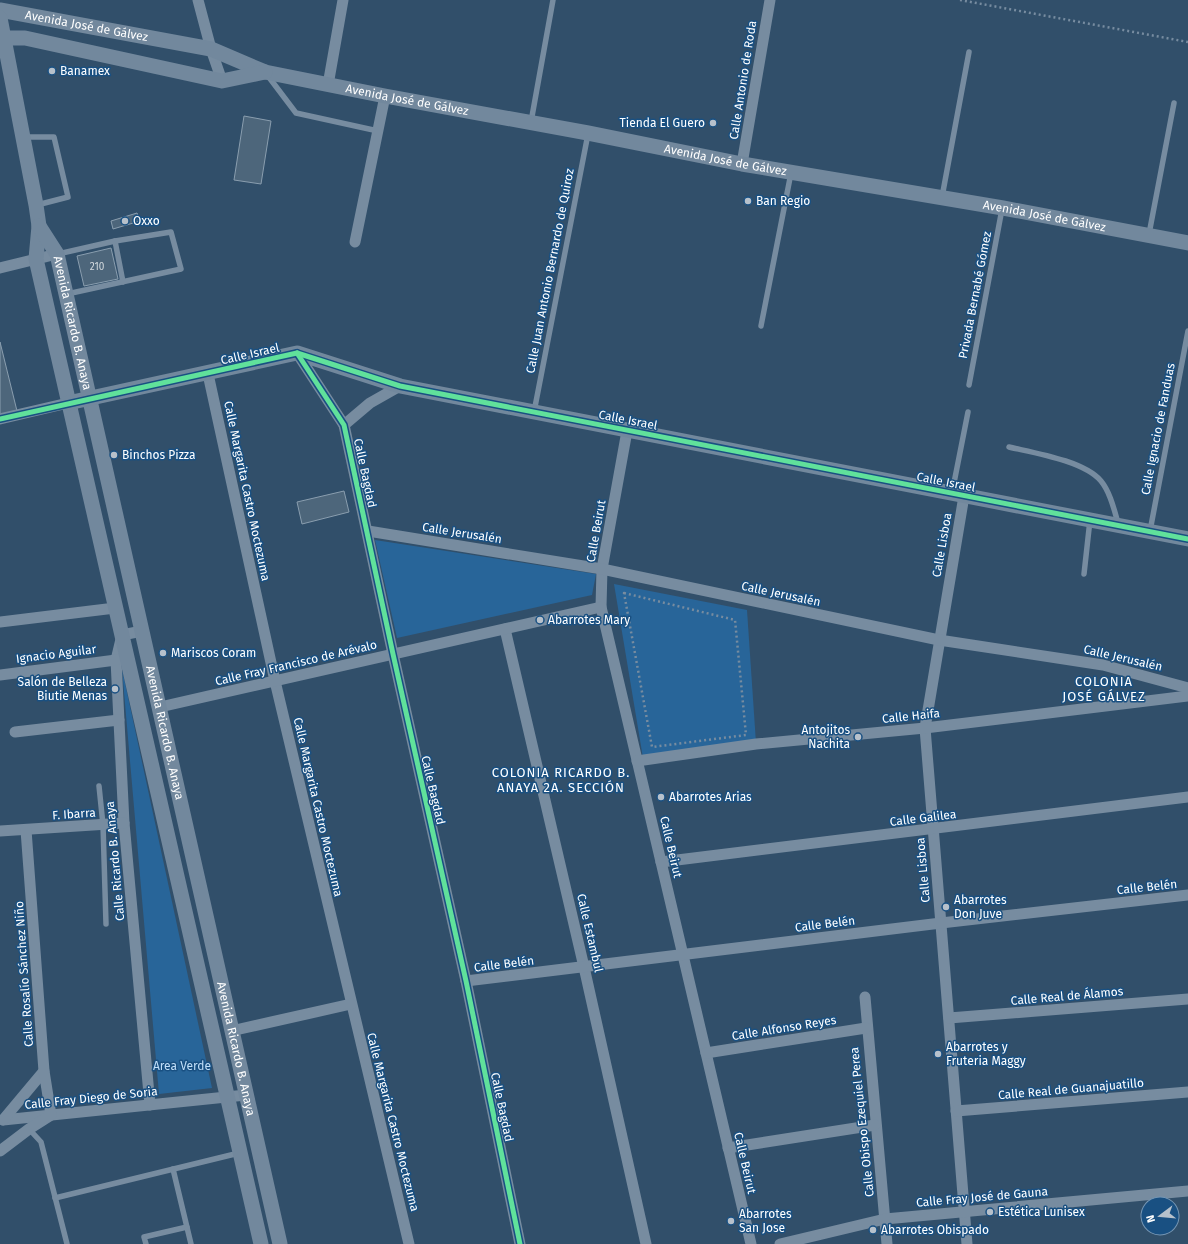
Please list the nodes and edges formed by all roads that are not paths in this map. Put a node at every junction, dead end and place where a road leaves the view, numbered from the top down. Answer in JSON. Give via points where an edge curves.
{"nodes":[{"id":1,"x":198,"y":0,"type":"edge"},
{"id":2,"x":343,"y":0,"type":"edge"},
{"id":3,"x":553,"y":0,"type":"edge"},
{"id":4,"x":770,"y":0,"type":"edge"},
{"id":5,"x":0,"y":10,"type":"edge"},
{"id":6,"x":0,"y":18,"type":"edge"},
{"id":7,"x":2,"y":38,"type":"edge"},
{"id":8,"x":211,"y":49,"type":"junction"},
{"id":9,"x":969,"y":52,"type":"dead end"},
{"id":10,"x":264,"y":72,"type":"junction"},
{"id":11,"x":222,"y":81,"type":"junction"},
{"id":12,"x":328,"y":85,"type":"junction"},
{"id":13,"x":385,"y":96,"type":"junction"},
{"id":14,"x":1174,"y":103,"type":"dead end"},
{"id":15,"x":531,"y":123,"type":"junction"},
{"id":16,"x":378,"y":131,"type":"junction"},
{"id":17,"x":588,"y":133,"type":"junction"},
{"id":18,"x":23,"y":137,"type":"junction"},
{"id":19,"x":742,"y":164,"type":"junction"},
{"id":20,"x":792,"y":172,"type":"junction"},
{"id":21,"x":942,"y":199,"type":"junction"},
{"id":22,"x":36,"y":205,"type":"junction"},
{"id":23,"x":1003,"y":208,"type":"junction"},
{"id":24,"x":39,"y":226,"type":"junction"},
{"id":25,"x":1149,"y":236,"type":"junction"},
{"id":26,"x":115,"y":241,"type":"junction"},
{"id":27,"x":355,"y":242,"type":"dead end"},
{"id":28,"x":1188,"y":243,"type":"edge"},
{"id":29,"x":58,"y":254,"type":"junction"},
{"id":30,"x":36,"y":259,"type":"junction"},
{"id":31,"x":0,"y":268,"type":"edge"},
{"id":32,"x":123,"y":282,"type":"junction"},
{"id":33,"x":67,"y":294,"type":"junction"},
{"id":34,"x":761,"y":326,"type":"dead end"},
{"id":35,"x":1188,"y":331,"type":"edge"},
{"id":36,"x":297,"y":353,"type":"junction"},
{"id":37,"x":208,"y":374,"type":"junction"},
{"id":38,"x":969,"y":385,"type":"dead end"},
{"id":39,"x":400,"y":386,"type":"junction"},
{"id":40,"x":89,"y":399,"type":"junction"},
{"id":41,"x":68,"y":403,"type":"junction"},
{"id":42,"x":534,"y":412,"type":"junction"},
{"id":43,"x":968,"y":412,"type":"dead end"},
{"id":44,"x":0,"y":419,"type":"edge"},
{"id":45,"x":344,"y":425,"type":"junction"},
{"id":46,"x":627,"y":431,"type":"junction"},
{"id":47,"x":1009,"y":447,"type":"dead end"},
{"id":48,"x":958,"y":494,"type":"junction"},
{"id":49,"x":1090,"y":520,"type":"junction"},
{"id":50,"x":1119,"y":526,"type":"junction"},
{"id":51,"x":368,"y":531,"type":"junction"},
{"id":52,"x":1150,"y":532,"type":"junction"},
{"id":53,"x":1188,"y":539,"type":"edge"},
{"id":54,"x":602,"y":569,"type":"junction"},
{"id":55,"x":1084,"y":574,"type":"dead end"},
{"id":56,"x":601,"y":607,"type":"junction"},
{"id":57,"x":115,"y":608,"type":"junction"},
{"id":58,"x":0,"y":622,"type":"edge"},
{"id":59,"x":505,"y":629,"type":"junction"},
{"id":60,"x":142,"y":631,"type":"junction"},
{"id":61,"x":122,"y":635,"type":"junction"},
{"id":62,"x":939,"y":640,"type":"junction"},
{"id":63,"x":393,"y":654,"type":"junction"},
{"id":64,"x":116,"y":660,"type":"junction"},
{"id":65,"x":0,"y":675,"type":"edge"},
{"id":66,"x":275,"y":681,"type":"junction"},
{"id":67,"x":1188,"y":688,"type":"edge"},
{"id":68,"x":1188,"y":696,"type":"edge"},
{"id":69,"x":160,"y":707,"type":"junction"},
{"id":70,"x":120,"y":720,"type":"junction"},
{"id":71,"x":925,"y":728,"type":"junction"},
{"id":72,"x":16,"y":732,"type":"dead end"},
{"id":73,"x":637,"y":761,"type":"junction"},
{"id":74,"x":99,"y":786,"type":"dead end"},
{"id":75,"x":1188,"y":797,"type":"edge"},
{"id":76,"x":124,"y":823,"type":"junction"},
{"id":77,"x":103,"y":825,"type":"junction"},
{"id":78,"x":26,"y":830,"type":"junction"},
{"id":79,"x":933,"y":830,"type":"junction"},
{"id":80,"x":0,"y":831,"type":"edge"},
{"id":81,"x":661,"y":862,"type":"junction"},
{"id":82,"x":1188,"y":895,"type":"edge"},
{"id":83,"x":941,"y":923,"type":"junction"},
{"id":84,"x":106,"y":924,"type":"dead end"},
{"id":85,"x":683,"y":955,"type":"junction"},
{"id":86,"x":584,"y":967,"type":"junction"},
{"id":87,"x":466,"y":982,"type":"junction"},
{"id":88,"x":865,"y":996,"type":"dead end"},
{"id":89,"x":1188,"y":999,"type":"edge"},
{"id":90,"x":351,"y":1004,"type":"junction"},
{"id":91,"x":948,"y":1018,"type":"junction"},
{"id":92,"x":866,"y":1028,"type":"junction"},
{"id":93,"x":231,"y":1031,"type":"junction"},
{"id":94,"x":706,"y":1053,"type":"junction"},
{"id":95,"x":44,"y":1071,"type":"junction"},
{"id":96,"x":1188,"y":1092,"type":"edge"},
{"id":97,"x":246,"y":1095,"type":"junction"},
{"id":98,"x":226,"y":1097,"type":"junction"},
{"id":99,"x":150,"y":1105,"type":"junction"},
{"id":100,"x":956,"y":1111,"type":"junction"},
{"id":101,"x":51,"y":1115,"type":"junction"},
{"id":102,"x":875,"y":1125,"type":"junction"},
{"id":103,"x":29,"y":1129,"type":"junction"},
{"id":104,"x":728,"y":1148,"type":"junction"},
{"id":105,"x":0,"y":1150,"type":"edge"},
{"id":106,"x":239,"y":1153,"type":"junction"},
{"id":107,"x":173,"y":1169,"type":"junction"},
{"id":108,"x":1188,"y":1191,"type":"edge"},
{"id":109,"x":55,"y":1198,"type":"junction"},
{"id":110,"x":964,"y":1212,"type":"junction"},
{"id":111,"x":273,"y":1214,"type":"junction"},
{"id":112,"x":254,"y":1218,"type":"junction"},
{"id":113,"x":885,"y":1219,"type":"junction"},
{"id":114,"x":187,"y":1227,"type":"junction"},
{"id":115,"x":258,"y":1243,"type":"edge"},
{"id":116,"x":67,"y":1244,"type":"edge"},
{"id":117,"x":146,"y":1244,"type":"edge"},
{"id":118,"x":191,"y":1244,"type":"edge"},
{"id":119,"x":280,"y":1244,"type":"edge"},
{"id":120,"x":409,"y":1244,"type":"edge"},
{"id":121,"x":520,"y":1244,"type":"edge"},
{"id":122,"x":646,"y":1244,"type":"edge"},
{"id":123,"x":751,"y":1244,"type":"edge"},
{"id":124,"x":780,"y":1244,"type":"edge"},
{"id":125,"x":887,"y":1244,"type":"edge"},
{"id":126,"x":967,"y":1244,"type":"edge"}],
"edges":[{"from":1,"to":8,"type":"street"},
{"from":2,"to":12,"type":"street"},
{"from":3,"to":15,"type":"lane"},
{"from":4,"to":19,"type":"street","name":"Calle Antonio de Roda"},
{"from":5,"to":8,"type":"main road","name":"Avenida José de Gálvez"},
{"from":6,"to":7,"type":"main road","name":"Avenida Ricardo B. Anaya"},
{"from":7,"to":11,"type":"main road","name":"Avenida José de Gálvez","via":[[24,38]]},
{"from":7,"to":18,"type":"main road","name":"Avenida Ricardo B. Anaya"},
{"from":8,"to":10,"type":"main road","name":"Avenida José de Gálvez"},
{"from":8,"to":11,"type":"street"},
{"from":9,"to":21,"type":"lane"},
{"from":10,"to":11,"type":"main road","name":"Avenida José de Gálvez"},
{"from":10,"to":12,"type":"main road","name":"Avenida José de Gálvez"},
{"from":10,"to":16,"type":"lane","via":[[296,113]]},
{"from":12,"to":13,"type":"main road","name":"Avenida José de Gálvez"},
{"from":13,"to":15,"type":"main road","name":"Avenida José de Gálvez"},
{"from":13,"to":16,"type":"street"},
{"from":14,"to":25,"type":"lane"},
{"from":15,"to":17,"type":"main road","name":"Avenida José de Gálvez"},
{"from":16,"to":27,"type":"street"},
{"from":17,"to":19,"type":"main road","name":"Avenida José de Gálvez"},
{"from":17,"to":42,"type":"lane","name":"Calle Juan Antonio Bernardo de Quiroz"},
{"from":18,"to":22,"type":"main road","name":"Avenida Ricardo B. Anaya"},
{"from":18,"to":22,"type":"lane","via":[[54,137],[68,197]]},
{"from":19,"to":20,"type":"main road","name":"Avenida José de Gálvez"},
{"from":20,"to":21,"type":"main road","name":"Avenida José de Gálvez"},
{"from":20,"to":34,"type":"lane"},
{"from":21,"to":23,"type":"main road","name":"Avenida José de Gálvez"},
{"from":22,"to":24,"type":"main road","name":"Avenida Ricardo B. Anaya"},
{"from":23,"to":25,"type":"main road","name":"Avenida José de Gálvez"},
{"from":23,"to":38,"type":"lane","name":"Privada Bernabé Gómez"},
{"from":24,"to":29,"type":"main road","name":"Avenida Ricardo B. Anaya"},
{"from":24,"to":30,"type":"main road","name":"Avenida Ricardo B. Anaya"},
{"from":25,"to":28,"type":"main road","name":"Avenida José de Gálvez"},
{"from":26,"to":29,"type":"lane"},
{"from":26,"to":32,"type":"lane"},
{"from":26,"to":32,"type":"lane","via":[[171,232],[181,269]]},
{"from":29,"to":30,"type":"street"},
{"from":29,"to":33,"type":"main road","name":"Avenida Ricardo B. Anaya"},
{"from":30,"to":31,"type":"street"},
{"from":30,"to":41,"type":"main road","name":"Avenida Ricardo B. Anaya"},
{"from":32,"to":33,"type":"lane"},
{"from":33,"to":40,"type":"main road","name":"Avenida Ricardo B. Anaya"},
{"from":35,"to":52,"type":"lane","name":"Calle Ignacio de Fanduas"},
{"from":36,"to":37,"type":"main road","name":"Calle Israel"},
{"from":36,"to":39,"type":"main road","name":"Calle Israel"},
{"from":36,"to":45,"type":"street","name":"Calle Bagdad"},
{"from":37,"to":40,"type":"main road","name":"Calle Israel"},
{"from":37,"to":66,"type":"street","name":"Calle Margarita Castro Moctezuma"},
{"from":39,"to":42,"type":"main road","name":"Calle Israel"},
{"from":39,"to":45,"type":"street","name":"Calle Bagdad","via":[[370,403]]},
{"from":40,"to":41,"type":"main road","name":"Calle Israel"},
{"from":40,"to":60,"type":"main road","name":"Avenida Ricardo B. Anaya"},
{"from":41,"to":44,"type":"street"},
{"from":41,"to":57,"type":"main road","name":"Avenida Ricardo B. Anaya"},
{"from":42,"to":46,"type":"main road","name":"Calle Israel"},
{"from":43,"to":48,"type":"lane"},
{"from":45,"to":51,"type":"street","name":"Calle Bagdad"},
{"from":46,"to":48,"type":"main road","name":"Calle Israel"},
{"from":46,"to":54,"type":"street","name":"Calle Beirut"},
{"from":47,"to":50,"type":"lane","via":[[1075,463],[1101,480],[1113,503]]},
{"from":48,"to":49,"type":"main road","name":"Calle Israel"},
{"from":48,"to":62,"type":"street","name":"Calle Lisboa"},
{"from":49,"to":50,"type":"main road","name":"Calle Israel"},
{"from":49,"to":55,"type":"lane"},
{"from":50,"to":52,"type":"main road","name":"Calle Israel"},
{"from":51,"to":54,"type":"street","name":"Calle Jerusalén"},
{"from":51,"to":63,"type":"street","name":"Calle Bagdad"},
{"from":52,"to":53,"type":"main road","name":"Calle Israel"},
{"from":54,"to":56,"type":"street","name":"Calle Beirut"},
{"from":54,"to":62,"type":"street","name":"Calle Jerusalén"},
{"from":56,"to":59,"type":"street","name":"Calle Fray Francisco de Arévalo"},
{"from":56,"to":73,"type":"street","name":"Calle Beirut"},
{"from":57,"to":58,"type":"street"},
{"from":57,"to":61,"type":"main road","name":"Avenida Ricardo B. Anaya"},
{"from":59,"to":63,"type":"street","name":"Calle Fray Francisco de Arévalo"},
{"from":59,"to":86,"type":"street","name":"Calle Estambul"},
{"from":60,"to":61,"type":"street"},
{"from":60,"to":69,"type":"main road","name":"Avenida Ricardo B. Anaya"},
{"from":61,"to":64,"type":"street","name":"Calle Ricardo B. Anaya"},
{"from":61,"to":98,"type":"main road","name":"Avenida Ricardo B. Anaya"},
{"from":62,"to":67,"type":"street","name":"Calle Jerusalén","via":[[1103,664]]},
{"from":62,"to":71,"type":"street","name":"Calle Lisboa"},
{"from":63,"to":66,"type":"street","name":"Calle Fray Francisco de Arévalo"},
{"from":63,"to":87,"type":"street","name":"Calle Bagdad"},
{"from":64,"to":65,"type":"street","name":"Ignacio Aguilar"},
{"from":64,"to":70,"type":"street","name":"Calle Ricardo B. Anaya"},
{"from":66,"to":69,"type":"street","name":"Calle Fray Francisco de Arévalo"},
{"from":66,"to":90,"type":"street","name":"Calle Margarita Castro Moctezuma"},
{"from":68,"to":71,"type":"street","name":"Calle Haifa"},
{"from":69,"to":93,"type":"main road","name":"Avenida Ricardo B. Anaya"},
{"from":70,"to":72,"type":"street"},
{"from":70,"to":76,"type":"street","name":"Calle Ricardo B. Anaya"},
{"from":71,"to":73,"type":"street","name":"Calle Haifa","via":[[756,744]]},
{"from":71,"to":79,"type":"street","name":"Calle Lisboa"},
{"from":73,"to":81,"type":"street","name":"Calle Beirut"},
{"from":74,"to":77,"type":"lane"},
{"from":75,"to":79,"type":"street","name":"Calle Galilea"},
{"from":76,"to":77,"type":"street","name":"F. Ibarra"},
{"from":76,"to":99,"type":"street","name":"Calle Ricardo B. Anaya"},
{"from":77,"to":78,"type":"street","name":"F. Ibarra"},
{"from":77,"to":84,"type":"lane"},
{"from":78,"to":80,"type":"street","name":"F. Ibarra"},
{"from":78,"to":95,"type":"street","name":"Calle Rosalío Sánchez Niño"},
{"from":79,"to":81,"type":"street","name":"Calle Galilea"},
{"from":79,"to":83,"type":"street","name":"Calle Lisboa"},
{"from":81,"to":85,"type":"street","name":"Calle Beirut"},
{"from":82,"to":83,"type":"street","name":"Calle Belén"},
{"from":83,"to":85,"type":"street","name":"Calle Belén"},
{"from":83,"to":91,"type":"street","name":"Calle Lisboa"},
{"from":85,"to":86,"type":"street","name":"Calle Belén"},
{"from":85,"to":94,"type":"street","name":"Calle Beirut"},
{"from":86,"to":87,"type":"street","name":"Calle Belén"},
{"from":86,"to":122,"type":"street","name":"Calle Estambul"},
{"from":87,"to":121,"type":"street","name":"Calle Bagdad"},
{"from":88,"to":92,"type":"street","name":"Calle Obispo Ezequiel Perea"},
{"from":89,"to":91,"type":"street","name":"Calle Real de Álamos"},
{"from":90,"to":93,"type":"street"},
{"from":90,"to":120,"type":"street","name":"Calle Margarita Castro Moctezuma"},
{"from":91,"to":100,"type":"street","name":"Calle Lisboa"},
{"from":92,"to":94,"type":"street","name":"Calle Alfonso Reyes"},
{"from":92,"to":102,"type":"street","name":"Calle Obispo Ezequiel Perea"},
{"from":93,"to":97,"type":"main road","name":"Avenida Ricardo B. Anaya"},
{"from":94,"to":104,"type":"street","name":"Calle Beirut"},
{"from":95,"to":101,"type":"street","name":"Calle Rosalío Sánchez Niño"},
{"from":95,"to":101,"type":"street","name":"Calle Fray Diego de Soria","via":[[3,1120]]},
{"from":96,"to":100,"type":"street","name":"Calle Real de Guanajuatillo"},
{"from":97,"to":98,"type":"street","name":"Calle Fray Diego de Soria"},
{"from":97,"to":111,"type":"main road","name":"Avenida Ricardo B. Anaya"},
{"from":98,"to":99,"type":"street","name":"Calle Fray Diego de Soria"},
{"from":98,"to":106,"type":"main road","name":"Avenida Ricardo B. Anaya"},
{"from":99,"to":101,"type":"street","name":"Calle Fray Diego de Soria"},
{"from":100,"to":110,"type":"street","name":"Calle Lisboa"},
{"from":101,"to":103,"type":"street"},
{"from":102,"to":104,"type":"street"},
{"from":102,"to":113,"type":"street","name":"Calle Obispo Ezequiel Perea"},
{"from":103,"to":105,"type":"street"},
{"from":103,"to":109,"type":"lane","via":[[41,1142]]},
{"from":104,"to":123,"type":"street","name":"Calle Beirut"},
{"from":106,"to":107,"type":"lane"},
{"from":106,"to":112,"type":"main road","name":"Avenida Ricardo B. Anaya"},
{"from":107,"to":109,"type":"lane"},
{"from":107,"to":114,"type":"lane"},
{"from":108,"to":110,"type":"street","name":"Calle Fray José de Gauna"},
{"from":109,"to":116,"type":"lane"},
{"from":110,"to":113,"type":"street","name":"Calle Fray José de Gauna"},
{"from":110,"to":126,"type":"street","name":"Calle Lisboa"},
{"from":111,"to":112,"type":"main road"},
{"from":111,"to":119,"type":"main road","name":"Avenida Ricardo B. Anaya"},
{"from":112,"to":115,"type":"main road","name":"Avenida Ricardo B. Anaya"},
{"from":113,"to":124,"type":"street","name":"Calle Fray José de Gauna"},
{"from":113,"to":125,"type":"street","name":"Calle Obispo Ezequiel Perea"},
{"from":114,"to":117,"type":"lane","via":[[144,1237]]},
{"from":114,"to":118,"type":"lane"}]}
